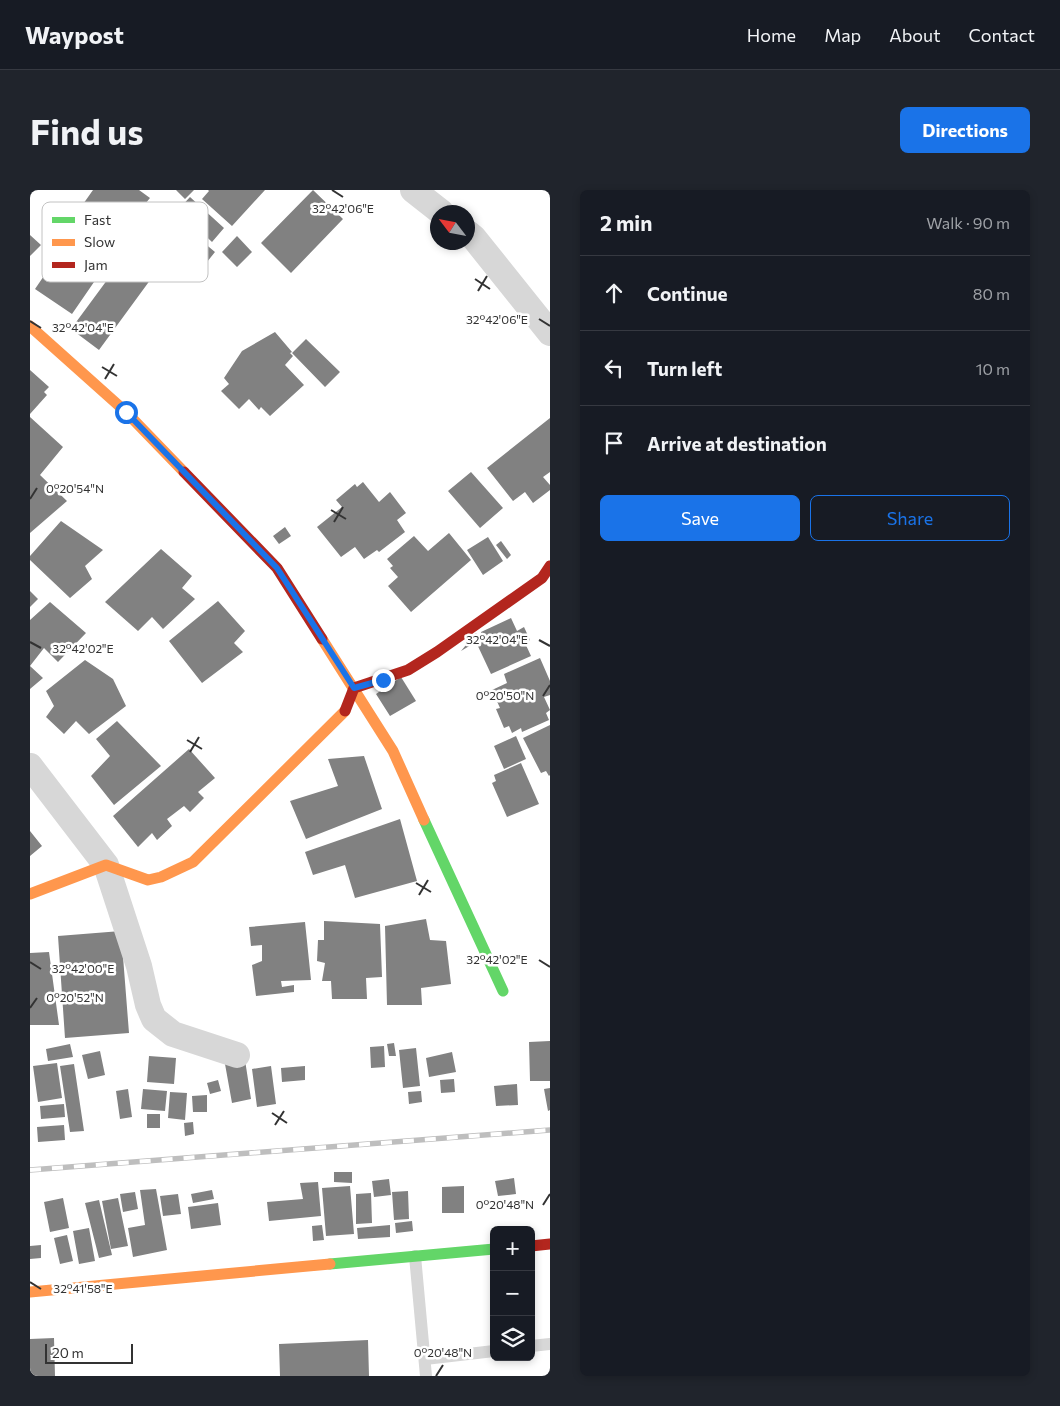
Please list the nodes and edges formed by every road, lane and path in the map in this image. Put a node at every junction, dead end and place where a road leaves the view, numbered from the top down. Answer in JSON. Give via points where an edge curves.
{"nodes":[{"id":1,"x":413,"y":190,"type":"edge"},
{"id":2,"x":432,"y":205,"type":"edge"},
{"id":3,"x":475,"y":239,"type":"edge"},
{"id":4,"x":30,"y":326,"type":"edge"},
{"id":5,"x":550,"y":333,"type":"edge"},
{"id":6,"x":547,"y":578,"type":"edge"},
{"id":7,"x":354,"y":688,"type":"junction"},
{"id":8,"x":30,"y":766,"type":"edge"},
{"id":9,"x":106,"y":865,"type":"junction"},
{"id":10,"x":30,"y":894,"type":"edge"},
{"id":11,"x":502,"y":992,"type":"dead end"},
{"id":12,"x":237,"y":1055,"type":"dead end"},
{"id":13,"x":550,"y":1244,"type":"edge"},
{"id":14,"x":535,"y":1246,"type":"edge"},
{"id":15,"x":490,"y":1249,"type":"edge"},
{"id":16,"x":415,"y":1256,"type":"junction"},
{"id":17,"x":30,"y":1292,"type":"edge"},
{"id":18,"x":550,"y":1344,"type":"edge"},
{"id":19,"x":535,"y":1346,"type":"edge"},
{"id":20,"x":490,"y":1351,"type":"edge"},
{"id":21,"x":425,"y":1359,"type":"junction"},
{"id":22,"x":426,"y":1376,"type":"edge"}],
"edges":[{"from":1,"to":2,"type":"street"},
{"from":3,"to":5,"type":"street"},
{"from":4,"to":7,"type":"street","via":[[126,412],[277,568]]},
{"from":6,"to":7,"type":"street","via":[[408,670]]},
{"from":7,"to":9,"type":"street","via":[[344,712],[193,862],[148,880]]},
{"from":7,"to":11,"type":"street","via":[[393,751]]},
{"from":8,"to":9,"type":"street"},
{"from":9,"to":10,"type":"street"},
{"from":9,"to":12,"type":"street","via":[[154,1019],[173,1034]]},
{"from":13,"to":14,"type":"street"},
{"from":15,"to":16,"type":"street"},
{"from":16,"to":17,"type":"street"},
{"from":16,"to":21,"type":"lane"},
{"from":18,"to":19,"type":"lane"},
{"from":20,"to":21,"type":"lane"},
{"from":21,"to":22,"type":"lane"}]}
